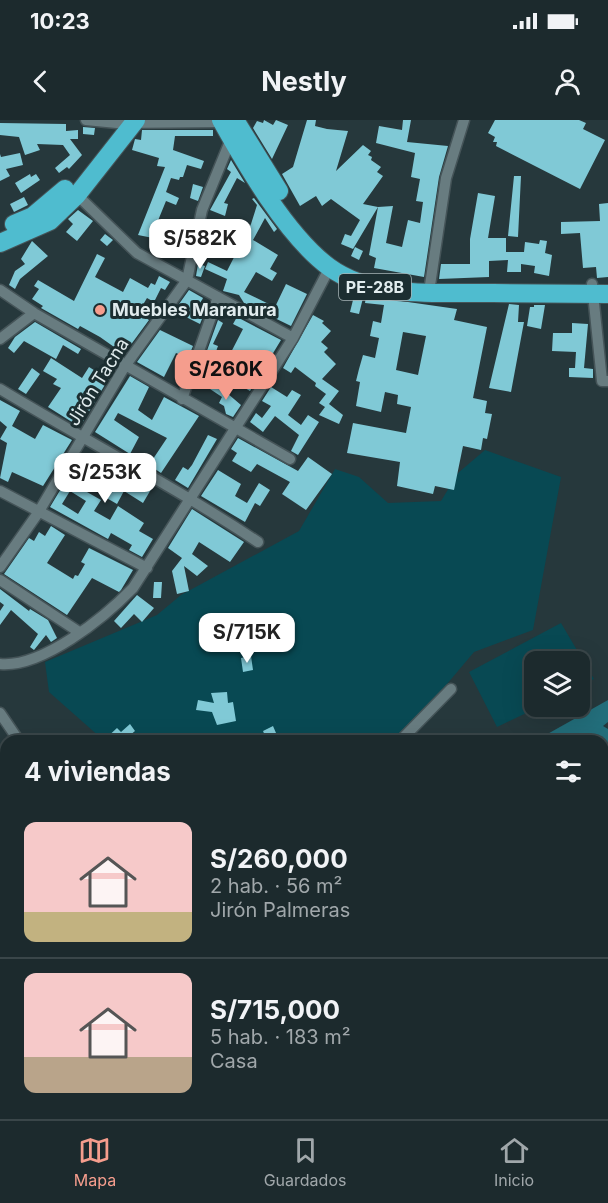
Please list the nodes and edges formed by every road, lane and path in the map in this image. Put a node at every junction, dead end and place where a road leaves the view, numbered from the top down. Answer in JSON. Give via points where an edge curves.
{"nodes":[{"id":1,"x":86,"y":120,"type":"edge"},
{"id":2,"x":464,"y":120,"type":"edge"},
{"id":3,"x":118,"y":121,"type":"edge"},
{"id":4,"x":226,"y":121,"type":"edge"},
{"id":5,"x":231,"y":139,"type":"junction"},
{"id":6,"x":72,"y":191,"type":"junction"},
{"id":7,"x":0,"y":230,"type":"edge"},
{"id":8,"x":0,"y":243,"type":"edge"},
{"id":9,"x":331,"y":264,"type":"junction"},
{"id":10,"x":187,"y":280,"type":"junction"},
{"id":11,"x":429,"y":288,"type":"junction"},
{"id":12,"x":600,"y":289,"type":"edge"},
{"id":13,"x":0,"y":290,"type":"edge"},
{"id":14,"x":218,"y":297,"type":"junction"},
{"id":15,"x":34,"y":313,"type":"junction"},
{"id":16,"x":293,"y":338,"type":"junction"},
{"id":17,"x":0,"y":339,"type":"edge"},
{"id":18,"x":125,"y":366,"type":"junction"},
{"id":19,"x":608,"y":381,"type":"edge"},
{"id":20,"x":0,"y":390,"type":"edge"},
{"id":21,"x":182,"y":399,"type":"junction"},
{"id":22,"x":236,"y":427,"type":"junction"},
{"id":23,"x":82,"y":438,"type":"junction"},
{"id":24,"x":290,"y":459,"type":"dead end"},
{"id":25,"x":0,"y":491,"type":"edge"},
{"id":26,"x":191,"y":497,"type":"junction"},
{"id":27,"x":38,"y":513,"type":"junction"},
{"id":28,"x":258,"y":542,"type":"dead end"},
{"id":29,"x":0,"y":567,"type":"edge"},
{"id":30,"x":147,"y":568,"type":"junction"},
{"id":31,"x":0,"y":580,"type":"edge"},
{"id":32,"x":79,"y":632,"type":"junction"},
{"id":33,"x":0,"y":664,"type":"edge"},
{"id":34,"x":451,"y":689,"type":"dead end"},
{"id":35,"x":0,"y":713,"type":"edge"},
{"id":36,"x":15,"y":735,"type":"edge"},
{"id":37,"x":406,"y":735,"type":"edge"}],
"edges":[{"from":1,"to":3,"type":"street"},
{"from":2,"to":11,"type":"street","via":[[446,178]]},
{"from":3,"to":4,"type":"street"},
{"from":3,"to":6,"type":"highway"},
{"from":4,"to":5,"type":"highway","number":"PE-28B"},
{"from":4,"to":9,"type":"highway","number":"PE-28B"},
{"from":5,"to":9,"type":"highway","number":"PE-28B","via":[[299,238]]},
{"from":5,"to":10,"type":"street","name":"Jirón Tacna","via":[[202,210]]},
{"from":6,"to":7,"type":"highway","via":[[33,216]]},
{"from":6,"to":8,"type":"highway","via":[[50,221]]},
{"from":6,"to":10,"type":"street","via":[[136,253]]},
{"from":9,"to":11,"type":"highway","number":"PE-28B","via":[[365,277]]},
{"from":9,"to":16,"type":"street"},
{"from":10,"to":14,"type":"street"},
{"from":10,"to":18,"type":"street","name":"Jirón Tacna"},
{"from":11,"to":12,"type":"highway","number":"PE-28B"},
{"from":12,"to":19,"type":"street","via":[[602,381]]},
{"from":13,"to":15,"type":"street"},
{"from":14,"to":16,"type":"street"},
{"from":14,"to":21,"type":"street"},
{"from":15,"to":17,"type":"street"},
{"from":15,"to":18,"type":"street"},
{"from":16,"to":22,"type":"street"},
{"from":18,"to":21,"type":"street"},
{"from":18,"to":23,"type":"street","name":"Jirón Tacna"},
{"from":20,"to":23,"type":"street"},
{"from":21,"to":22,"type":"street"},
{"from":22,"to":24,"type":"street"},
{"from":22,"to":26,"type":"street"},
{"from":23,"to":26,"type":"street"},
{"from":23,"to":27,"type":"street","name":"Jirón Tacna"},
{"from":25,"to":27,"type":"street"},
{"from":26,"to":28,"type":"street"},
{"from":26,"to":30,"type":"street"},
{"from":27,"to":29,"type":"street","name":"Jirón Tacna"},
{"from":27,"to":30,"type":"street"},
{"from":30,"to":32,"type":"street","via":[[115,607]]},
{"from":31,"to":32,"type":"street"},
{"from":32,"to":33,"type":"street","via":[[16,665]]},
{"from":34,"to":37,"type":"street"},
{"from":35,"to":36,"type":"street"}]}
